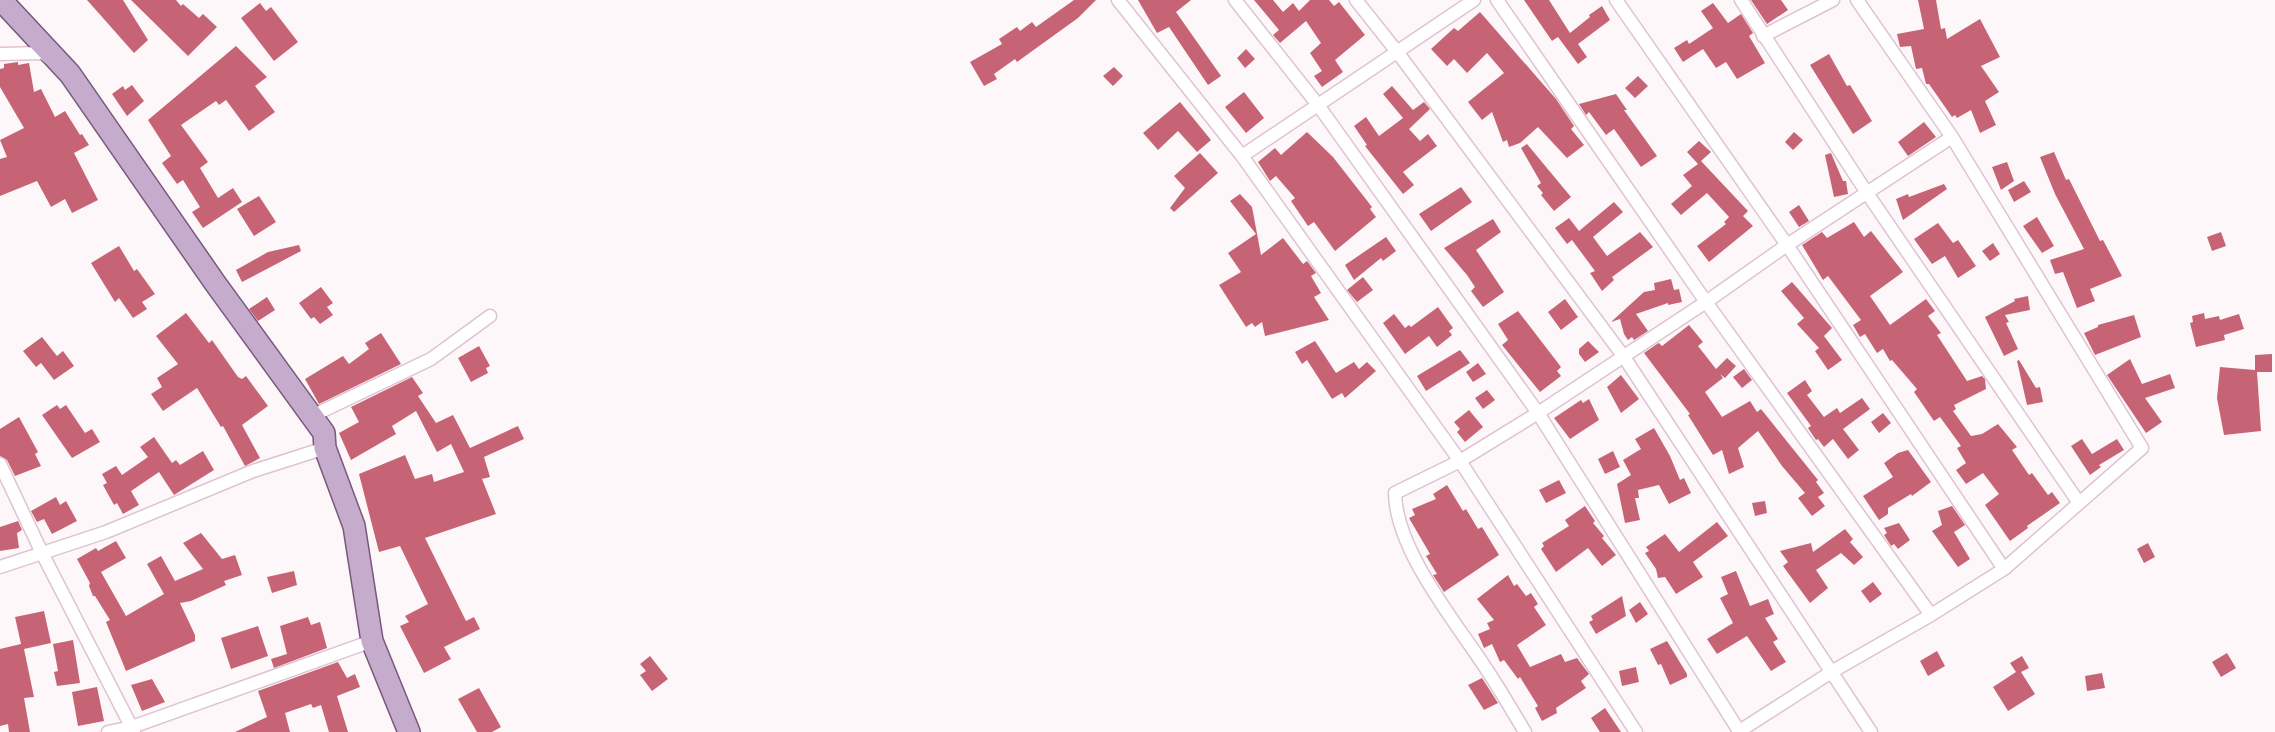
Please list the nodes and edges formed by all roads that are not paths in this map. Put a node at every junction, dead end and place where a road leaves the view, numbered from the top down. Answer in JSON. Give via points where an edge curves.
{"nodes":[{"id":1,"x":1,"y":0,"type":"edge"},
{"id":2,"x":1118,"y":0,"type":"edge"},
{"id":3,"x":1235,"y":0,"type":"edge"},
{"id":4,"x":1356,"y":0,"type":"edge"},
{"id":5,"x":1474,"y":0,"type":"edge"},
{"id":6,"x":1497,"y":0,"type":"edge"},
{"id":7,"x":1616,"y":0,"type":"edge"},
{"id":8,"x":1740,"y":0,"type":"edge"},
{"id":9,"x":1833,"y":0,"type":"edge"},
{"id":10,"x":1857,"y":0,"type":"edge"},
{"id":11,"x":1764,"y":36,"type":"junction"},
{"id":12,"x":1398,"y":53,"type":"junction"},
{"id":13,"x":0,"y":54,"type":"edge"},
{"id":14,"x":70,"y":74,"type":"junction"},
{"id":15,"x":1318,"y":105,"type":"junction"},
{"id":16,"x":1952,"y":137,"type":"junction"},
{"id":17,"x":1242,"y":156,"type":"junction"},
{"id":18,"x":1867,"y":193,"type":"junction"},
{"id":19,"x":1787,"y":245,"type":"junction"},
{"id":20,"x":1706,"y":302,"type":"junction"},
{"id":21,"x":490,"y":316,"type":"dead end"},
{"id":22,"x":1624,"y":357,"type":"junction"},
{"id":23,"x":1538,"y":413,"type":"junction"},
{"id":24,"x":312,"y":416,"type":"junction"},
{"id":25,"x":325,"y":448,"type":"junction"},
{"id":26,"x":1460,"y":462,"type":"junction"},
{"id":27,"x":0,"y":464,"type":"edge"},
{"id":28,"x":2079,"y":503,"type":"junction"},
{"id":29,"x":42,"y":553,"type":"junction"},
{"id":30,"x":0,"y":566,"type":"edge"},
{"id":31,"x":2004,"y":569,"type":"junction"},
{"id":32,"x":1931,"y":615,"type":"junction"},
{"id":33,"x":372,"y":641,"type":"junction"},
{"id":34,"x":1833,"y":671,"type":"junction"},
{"id":35,"x":133,"y":729,"type":"edge"},
{"id":36,"x":108,"y":732,"type":"edge"},
{"id":37,"x":409,"y":732,"type":"edge"},
{"id":38,"x":1525,"y":732,"type":"edge"},
{"id":39,"x":1636,"y":732,"type":"edge"},
{"id":40,"x":1739,"y":732,"type":"edge"},
{"id":41,"x":1872,"y":732,"type":"edge"}],
"edges":[{"from":1,"to":14,"type":"main road"},
{"from":2,"to":17,"type":"street"},
{"from":3,"to":15,"type":"street"},
{"from":4,"to":12,"type":"street"},
{"from":5,"to":12,"type":"street"},
{"from":6,"to":20,"type":"street"},
{"from":7,"to":19,"type":"street"},
{"from":8,"to":11,"type":"street"},
{"from":9,"to":11,"type":"street"},
{"from":10,"to":16,"type":"street"},
{"from":11,"to":18,"type":"street"},
{"from":12,"to":15,"type":"street"},
{"from":12,"to":22,"type":"street"},
{"from":13,"to":14,"type":"street","via":[[43,53]]},
{"from":14,"to":24,"type":"main road"},
{"from":15,"to":17,"type":"street"},
{"from":15,"to":23,"type":"street"},
{"from":16,"to":18,"type":"street"},
{"from":16,"to":28,"type":"street","via":[[2142,448]]},
{"from":17,"to":26,"type":"street"},
{"from":18,"to":19,"type":"street"},
{"from":18,"to":28,"type":"street"},
{"from":19,"to":20,"type":"street"},
{"from":19,"to":31,"type":"street"},
{"from":20,"to":22,"type":"street"},
{"from":20,"to":32,"type":"street"},
{"from":21,"to":24,"type":"street","via":[[431,358]]},
{"from":22,"to":23,"type":"street"},
{"from":22,"to":34,"type":"street"},
{"from":23,"to":26,"type":"street"},
{"from":23,"to":40,"type":"street"},
{"from":24,"to":25,"type":"main road","via":[[324,433]]},
{"from":25,"to":29,"type":"street","via":[[253,471],[106,532]]},
{"from":25,"to":33,"type":"main road","via":[[354,526]]},
{"from":26,"to":38,"type":"street","via":[[1395,493],[1395,507],[1410,551]]},
{"from":26,"to":39,"type":"street"},
{"from":27,"to":29,"type":"street"},
{"from":28,"to":31,"type":"street"},
{"from":29,"to":30,"type":"street"},
{"from":29,"to":35,"type":"street"},
{"from":31,"to":32,"type":"street"},
{"from":32,"to":34,"type":"street"},
{"from":33,"to":35,"type":"street"},
{"from":33,"to":37,"type":"main road"},
{"from":34,"to":40,"type":"street"},
{"from":34,"to":41,"type":"street"},
{"from":35,"to":36,"type":"street"}]}
